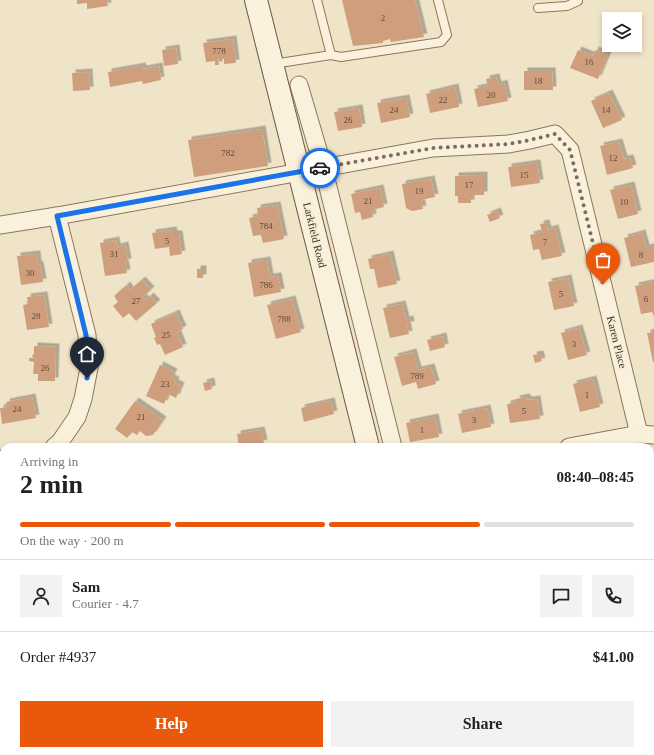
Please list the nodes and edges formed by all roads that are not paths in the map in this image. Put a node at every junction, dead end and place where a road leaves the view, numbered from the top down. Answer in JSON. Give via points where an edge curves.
{"nodes":[{"id":1,"x":256,"y":0,"type":"edge"},
{"id":2,"x":317,"y":0,"type":"edge"},
{"id":3,"x":438,"y":0,"type":"edge"},
{"id":4,"x":578,"y":0,"type":"edge"},
{"id":5,"x":538,"y":8,"type":"dead end"},
{"id":6,"x":330,"y":55,"type":"junction"},
{"id":7,"x":272,"y":64,"type":"junction"},
{"id":8,"x":299,"y":85,"type":"dead end"},
{"id":9,"x":324,"y":167,"type":"junction"},
{"id":10,"x":299,"y":171,"type":"junction"},
{"id":11,"x":57,"y":216,"type":"junction"},
{"id":12,"x":0,"y":225,"type":"edge"},
{"id":13,"x":647,"y":435,"type":"edge"},
{"id":14,"x":59,"y":443,"type":"edge"},
{"id":15,"x":367,"y":443,"type":"edge"},
{"id":16,"x":392,"y":443,"type":"edge"},
{"id":17,"x":595,"y":443,"type":"edge"}],
"edges":[{"from":1,"to":7,"type":"main road","name":"Larkfield Road"},
{"from":2,"to":6,"type":"lane"},
{"from":3,"to":6,"type":"lane","via":[[447,34],[441,42],[341,57]]},
{"from":4,"to":5,"type":"lane","via":[[567,6]]},
{"from":6,"to":7,"type":"lane"},
{"from":7,"to":10,"type":"main road","name":"Larkfield Road"},
{"from":8,"to":9,"type":"street"},
{"from":9,"to":10,"type":"street","name":"Karen Place"},
{"from":9,"to":13,"type":"street","name":"Karen Place","via":[[433,148],[509,144],[555,134],[570,150]]},
{"from":9,"to":16,"type":"street"},
{"from":10,"to":11,"type":"street","name":"Karen Place"},
{"from":10,"to":15,"type":"main road","name":"Larkfield Road"},
{"from":11,"to":12,"type":"street","name":"Karen Place"},
{"from":11,"to":14,"type":"street","via":[[86,335],[89,368],[77,417]]},
{"from":13,"to":17,"type":"street"}]}
